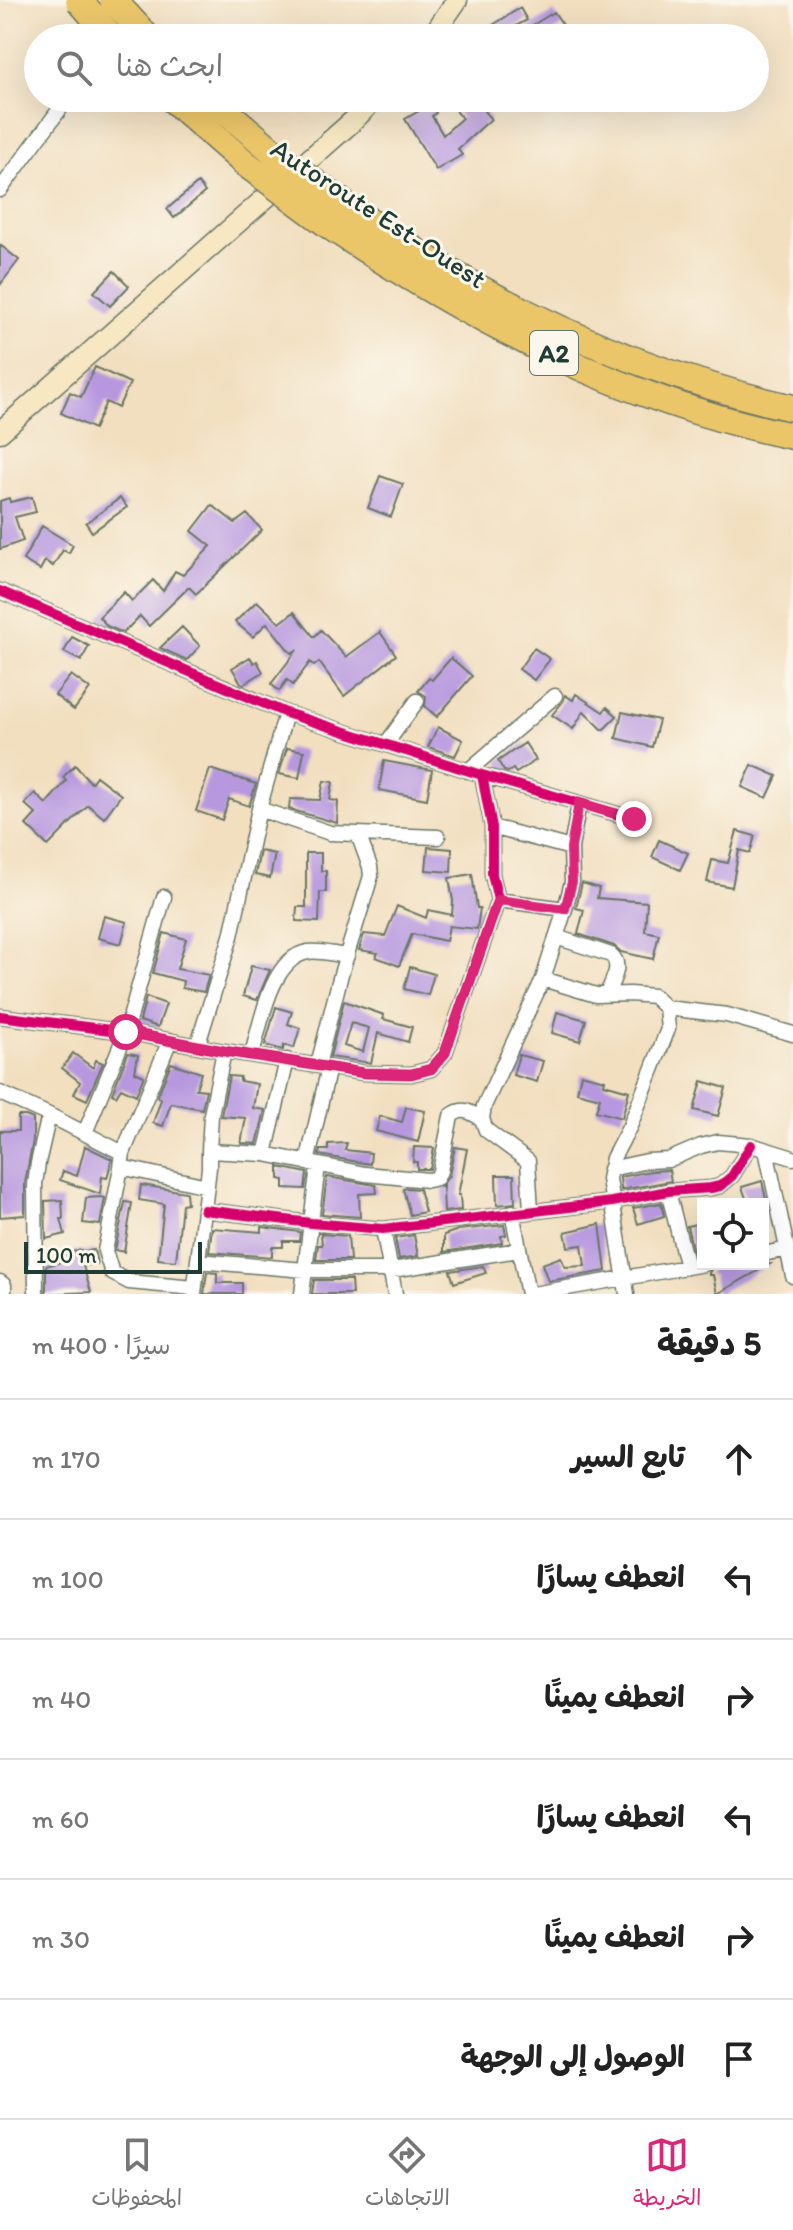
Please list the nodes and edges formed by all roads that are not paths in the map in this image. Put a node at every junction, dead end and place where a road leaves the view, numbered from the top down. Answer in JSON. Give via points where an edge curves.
{"nodes":[{"id":1,"x":79,"y":0,"type":"edge"},
{"id":2,"x":113,"y":0,"type":"edge"},
{"id":3,"x":137,"y":0,"type":"edge"},
{"id":4,"x":457,"y":0,"type":"edge"},
{"id":5,"x":100,"y":24,"type":"edge"},
{"id":6,"x":121,"y":24,"type":"edge"},
{"id":7,"x":135,"y":24,"type":"edge"},
{"id":8,"x":441,"y":24,"type":"edge"},
{"id":9,"x":58,"y":112,"type":"edge"},
{"id":10,"x":187,"y":112,"type":"edge"},
{"id":11,"x":227,"y":112,"type":"edge"},
{"id":12,"x":362,"y":112,"type":"edge"},
{"id":13,"x":0,"y":190,"type":"edge"},
{"id":14,"x":341,"y":218,"type":"junction"},
{"id":15,"x":793,"y":408,"type":"edge"},
{"id":16,"x":0,"y":432,"type":"edge"},
{"id":17,"x":793,"y":436,"type":"edge"},
{"id":18,"x":0,"y":591,"type":"edge"},
{"id":19,"x":555,"y":696,"type":"dead end"},
{"id":20,"x":417,"y":701,"type":"dead end"},
{"id":21,"x":286,"y":713,"type":"junction"},
{"id":22,"x":386,"y":744,"type":"junction"},
{"id":23,"x":475,"y":773,"type":"junction"},
{"id":24,"x":579,"y":803,"type":"junction"},
{"id":25,"x":259,"y":809,"type":"junction"},
{"id":26,"x":634,"y":819,"type":"dead end"},
{"id":27,"x":492,"y":827,"type":"junction"},
{"id":28,"x":358,"y":834,"type":"junction"},
{"id":29,"x":438,"y":837,"type":"dead end"},
{"id":30,"x":571,"y":848,"type":"junction"},
{"id":31,"x":164,"y":897,"type":"dead end"},
{"id":32,"x":498,"y":900,"type":"junction"},
{"id":33,"x":565,"y":909,"type":"junction"},
{"id":34,"x":556,"y":937,"type":"junction"},
{"id":35,"x":347,"y":956,"type":"junction"},
{"id":36,"x":543,"y":979,"type":"junction"},
{"id":37,"x":607,"y":994,"type":"junction"},
{"id":38,"x":666,"y":1008,"type":"junction"},
{"id":39,"x":0,"y":1016,"type":"edge"},
{"id":40,"x":126,"y":1032,"type":"junction"},
{"id":41,"x":793,"y":1034,"type":"edge"},
{"id":42,"x":170,"y":1040,"type":"junction"},
{"id":43,"x":198,"y":1044,"type":"junction"},
{"id":44,"x":224,"y":1051,"type":"junction"},
{"id":45,"x":252,"y":1054,"type":"junction"},
{"id":46,"x":287,"y":1060,"type":"junction"},
{"id":47,"x":323,"y":1066,"type":"junction"},
{"id":48,"x":0,"y":1093,"type":"edge"},
{"id":49,"x":49,"y":1115,"type":"junction"},
{"id":50,"x":482,"y":1119,"type":"junction"},
{"id":51,"x":85,"y":1133,"type":"junction"},
{"id":52,"x":751,"y":1145,"type":"junction"},
{"id":53,"x":766,"y":1150,"type":"junction"},
{"id":54,"x":209,"y":1151,"type":"junction"},
{"id":55,"x":265,"y":1154,"type":"junction"},
{"id":56,"x":793,"y":1158,"type":"edge"},
{"id":57,"x":122,"y":1160,"type":"junction"},
{"id":58,"x":312,"y":1164,"type":"junction"},
{"id":59,"x":610,"y":1169,"type":"junction"},
{"id":60,"x":207,"y":1186,"type":"junction"},
{"id":61,"x":668,"y":1191,"type":"junction"},
{"id":62,"x":612,"y":1202,"type":"junction"},
{"id":63,"x":204,"y":1210,"type":"junction"},
{"id":64,"x":531,"y":1211,"type":"junction"},
{"id":65,"x":512,"y":1212,"type":"junction"},
{"id":66,"x":311,"y":1223,"type":"junction"},
{"id":67,"x":383,"y":1229,"type":"junction"},
{"id":68,"x":788,"y":1249,"type":"junction"},
{"id":69,"x":519,"y":1250,"type":"junction"},
{"id":70,"x":769,"y":1253,"type":"edge"},
{"id":71,"x":198,"y":1261,"type":"junction"},
{"id":72,"x":697,"y":1265,"type":"edge"},
{"id":73,"x":687,"y":1267,"type":"junction"},
{"id":74,"x":305,"y":1270,"type":"junction"},
{"id":75,"x":392,"y":1270,"type":"junction"},
{"id":76,"x":793,"y":1276,"type":"edge"},
{"id":77,"x":623,"y":1277,"type":"junction"},
{"id":78,"x":0,"y":1282,"type":"edge"},
{"id":79,"x":194,"y":1291,"type":"edge"},
{"id":80,"x":4,"y":1294,"type":"edge"},
{"id":81,"x":36,"y":1294,"type":"edge"},
{"id":82,"x":302,"y":1294,"type":"edge"},
{"id":83,"x":395,"y":1294,"type":"edge"},
{"id":84,"x":530,"y":1294,"type":"edge"},
{"id":85,"x":627,"y":1294,"type":"edge"}],
"edges":[{"from":1,"to":5,"type":"highway","bridge":true},
{"from":2,"to":7,"type":"highway","bridge":true},
{"from":3,"to":6,"type":"street"},
{"from":4,"to":8,"type":"main road"},
{"from":9,"to":13,"type":"street"},
{"from":10,"to":14,"type":"highway","name":"Autoroute Est-Ouest","number":"A2","bridge":true,"via":[[246,164]]},
{"from":11,"to":14,"type":"highway","number":"A2","bridge":true},
{"from":12,"to":16,"type":"main road"},
{"from":14,"to":15,"type":"highway","name":"Autoroute Est-Ouest","number":"A2","via":[[611,351],[686,379]]},
{"from":14,"to":17,"type":"highway","name":"Autoroute Est-Ouest","number":"A2","via":[[397,271],[499,328],[625,386],[711,416]]},
{"from":18,"to":21,"type":"street"},
{"from":19,"to":23,"type":"street"},
{"from":20,"to":22,"type":"street"},
{"from":21,"to":22,"type":"street"},
{"from":21,"to":25,"type":"street"},
{"from":22,"to":23,"type":"street"},
{"from":23,"to":24,"type":"street"},
{"from":23,"to":27,"type":"street"},
{"from":24,"to":26,"type":"street"},
{"from":24,"to":30,"type":"street"},
{"from":25,"to":28,"type":"street","via":[[330,833]]},
{"from":25,"to":43,"type":"street","via":[[231,936]]},
{"from":27,"to":30,"type":"street"},
{"from":27,"to":32,"type":"street"},
{"from":28,"to":29,"type":"street"},
{"from":28,"to":35,"type":"street","via":[[371,876]]},
{"from":30,"to":33,"type":"street","via":[[572,882]]},
{"from":31,"to":40,"type":"street"},
{"from":32,"to":33,"type":"street"},
{"from":32,"to":47,"type":"street","via":[[445,1053],[431,1069],[364,1073]]},
{"from":33,"to":34,"type":"street"},
{"from":34,"to":36,"type":"street"},
{"from":34,"to":37,"type":"street","via":[[616,959]]},
{"from":35,"to":45,"type":"street","via":[[310,951],[287,961],[269,993]]},
{"from":35,"to":47,"type":"street"},
{"from":36,"to":37,"type":"street"},
{"from":36,"to":50,"type":"street"},
{"from":37,"to":38,"type":"street","via":[[653,996]]},
{"from":38,"to":41,"type":"street","via":[[727,1015]]},
{"from":38,"to":59,"type":"street","via":[[668,1029]]},
{"from":39,"to":40,"type":"street"},
{"from":40,"to":42,"type":"street"},
{"from":40,"to":51,"type":"street"},
{"from":42,"to":43,"type":"street"},
{"from":42,"to":57,"type":"street"},
{"from":43,"to":44,"type":"street"},
{"from":44,"to":45,"type":"street"},
{"from":44,"to":54,"type":"street"},
{"from":45,"to":46,"type":"street"},
{"from":46,"to":47,"type":"street"},
{"from":46,"to":55,"type":"street"},
{"from":47,"to":58,"type":"street"},
{"from":48,"to":49,"type":"street"},
{"from":49,"to":51,"type":"street"},
{"from":49,"to":81,"type":"street","via":[[35,1184]]},
{"from":50,"to":58,"type":"street","via":[[466,1110],[451,1116],[437,1178],[365,1174]]},
{"from":50,"to":64,"type":"street","via":[[486,1130],[528,1161]]},
{"from":51,"to":57,"type":"street"},
{"from":52,"to":53,"type":"street"},
{"from":52,"to":59,"type":"street","via":[[718,1142],[668,1160]]},
{"from":52,"to":61,"type":"street","via":[[720,1186]]},
{"from":53,"to":56,"type":"street"},
{"from":53,"to":68,"type":"street"},
{"from":54,"to":55,"type":"street"},
{"from":54,"to":60,"type":"street"},
{"from":55,"to":58,"type":"street"},
{"from":57,"to":60,"type":"street"},
{"from":57,"to":79,"type":"street","via":[[105,1251],[112,1273],[129,1282]]},
{"from":58,"to":66,"type":"street"},
{"from":59,"to":62,"type":"street"},
{"from":60,"to":63,"type":"street"},
{"from":61,"to":62,"type":"street"},
{"from":61,"to":73,"type":"street"},
{"from":62,"to":64,"type":"street"},
{"from":62,"to":77,"type":"street"},
{"from":63,"to":66,"type":"street"},
{"from":63,"to":71,"type":"street"},
{"from":64,"to":65,"type":"street"},
{"from":65,"to":67,"type":"street"},
{"from":65,"to":69,"type":"street"},
{"from":66,"to":67,"type":"street"},
{"from":66,"to":74,"type":"street"},
{"from":67,"to":75,"type":"street"},
{"from":68,"to":70,"type":"street"},
{"from":68,"to":76,"type":"street"},
{"from":69,"to":75,"type":"street"},
{"from":69,"to":84,"type":"street"},
{"from":71,"to":74,"type":"street"},
{"from":71,"to":79,"type":"street"},
{"from":72,"to":73,"type":"street"},
{"from":73,"to":77,"type":"street"},
{"from":74,"to":75,"type":"street"},
{"from":74,"to":82,"type":"street"},
{"from":75,"to":83,"type":"street"},
{"from":77,"to":84,"type":"street"},
{"from":77,"to":85,"type":"street"},
{"from":78,"to":80,"type":"street"}]}
